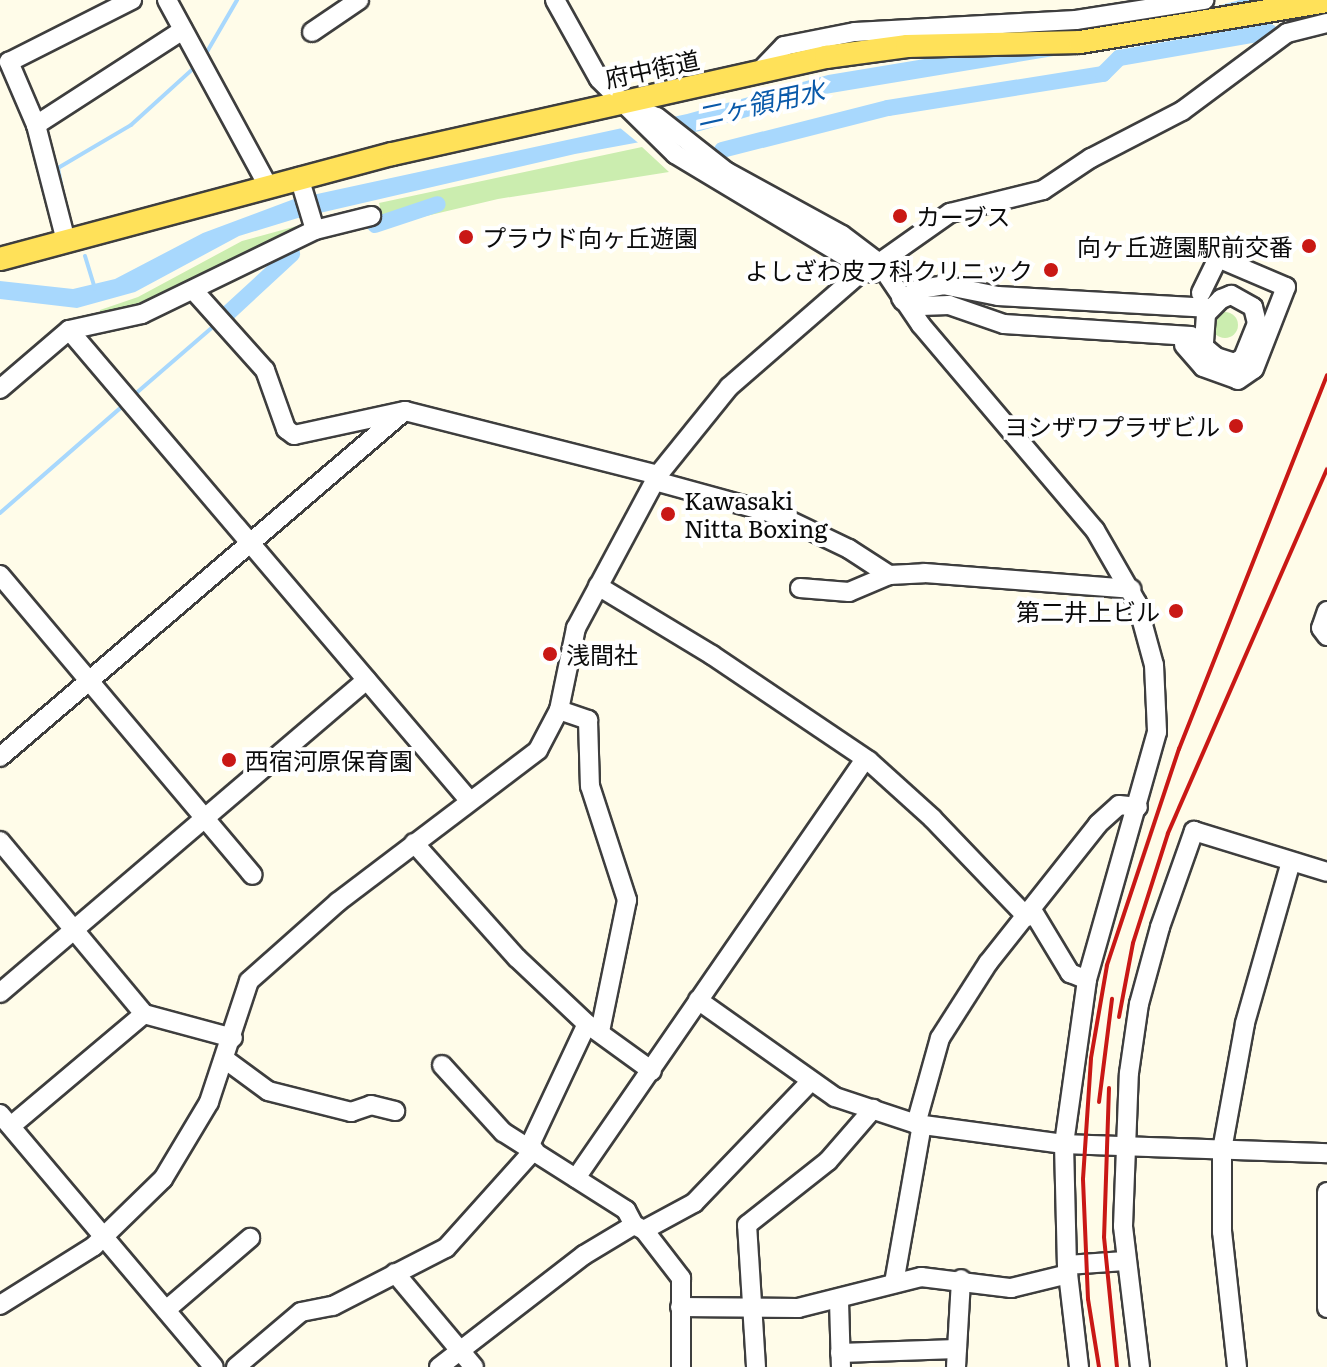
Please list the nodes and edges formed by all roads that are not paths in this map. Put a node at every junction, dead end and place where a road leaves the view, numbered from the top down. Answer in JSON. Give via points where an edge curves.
{"nodes":[{"id":1,"x":132,"y":0,"type":"edge"},
{"id":2,"x":167,"y":0,"type":"edge"},
{"id":3,"x":359,"y":0,"type":"edge"},
{"id":4,"x":555,"y":0,"type":"edge"},
{"id":5,"x":1204,"y":0,"type":"edge"},
{"id":6,"x":1327,"y":1,"type":"edge"},
{"id":7,"x":1327,"y":23,"type":"edge"},
{"id":8,"x":183,"y":30,"type":"junction"},
{"id":9,"x":312,"y":32,"type":"dead end"},
{"id":10,"x":759,"y":72,"type":"junction"},
{"id":11,"x":621,"y":102,"type":"junction"},
{"id":12,"x":36,"y":125,"type":"junction"},
{"id":13,"x":683,"y":151,"type":"junction"},
{"id":14,"x":268,"y":186,"type":"junction"},
{"id":15,"x":302,"y":187,"type":"junction"},
{"id":16,"x":371,"y":216,"type":"dead end"},
{"id":17,"x":314,"y":226,"type":"junction"},
{"id":18,"x":66,"y":241,"type":"junction"},
{"id":19,"x":0,"y":259,"type":"edge"},
{"id":20,"x":872,"y":265,"type":"junction"},
{"id":21,"x":195,"y":292,"type":"junction"},
{"id":22,"x":1206,"y":300,"type":"junction"},
{"id":23,"x":903,"y":301,"type":"junction"},
{"id":24,"x":1181,"y":306,"type":"junction"},
{"id":25,"x":69,"y":330,"type":"junction"},
{"id":26,"x":1182,"y":340,"type":"junction"},
{"id":27,"x":1204,"y":345,"type":"junction"},
{"id":28,"x":0,"y":389,"type":"edge"},
{"id":29,"x":405,"y":411,"type":"junction"},
{"id":30,"x":656,"y":478,"type":"junction"},
{"id":31,"x":250,"y":543,"type":"junction"},
{"id":32,"x":0,"y":575,"type":"edge"},
{"id":33,"x":889,"y":575,"type":"junction"},
{"id":34,"x":598,"y":586,"type":"junction"},
{"id":35,"x":800,"y":588,"type":"dead end"},
{"id":36,"x":1131,"y":589,"type":"junction"},
{"id":37,"x":1327,"y":611,"type":"edge"},
{"id":38,"x":1327,"y":636,"type":"edge"},
{"id":39,"x":367,"y":680,"type":"junction"},
{"id":40,"x":89,"y":681,"type":"junction"},
{"id":41,"x":559,"y":710,"type":"junction"},
{"id":42,"x":0,"y":757,"type":"edge"},
{"id":43,"x":865,"y":759,"type":"junction"},
{"id":44,"x":468,"y":799,"type":"junction"},
{"id":45,"x":1138,"y":807,"type":"junction"},
{"id":46,"x":206,"y":818,"type":"junction"},
{"id":47,"x":0,"y":841,"type":"edge"},
{"id":48,"x":414,"y":843,"type":"junction"},
{"id":49,"x":1291,"y":862,"type":"junction"},
{"id":50,"x":1327,"y":872,"type":"edge"},
{"id":51,"x":253,"y":875,"type":"dead end"},
{"id":52,"x":1030,"y":913,"type":"junction"},
{"id":53,"x":75,"y":929,"type":"junction"},
{"id":54,"x":1087,"y":980,"type":"junction"},
{"id":55,"x":0,"y":993,"type":"edge"},
{"id":56,"x":698,"y":1000,"type":"junction"},
{"id":57,"x":144,"y":1014,"type":"junction"},
{"id":58,"x":593,"y":1028,"type":"junction"},
{"id":59,"x":233,"y":1038,"type":"junction"},
{"id":60,"x":226,"y":1060,"type":"junction"},
{"id":61,"x":442,"y":1065,"type":"dead end"},
{"id":62,"x":652,"y":1071,"type":"junction"},
{"id":63,"x":811,"y":1081,"type":"junction"},
{"id":64,"x":873,"y":1109,"type":"junction"},
{"id":65,"x":395,"y":1111,"type":"dead end"},
{"id":66,"x":5,"y":1120,"type":"edge"},
{"id":67,"x":919,"y":1125,"type":"junction"},
{"id":68,"x":1064,"y":1144,"type":"junction"},
{"id":69,"x":1124,"y":1146,"type":"junction"},
{"id":70,"x":532,"y":1149,"type":"junction"},
{"id":71,"x":1222,"y":1150,"type":"junction"},
{"id":72,"x":1327,"y":1153,"type":"edge"},
{"id":73,"x":576,"y":1178,"type":"junction"},
{"id":74,"x":1327,"y":1192,"type":"edge"},
{"id":75,"x":639,"y":1227,"type":"junction"},
{"id":76,"x":104,"y":1237,"type":"junction"},
{"id":77,"x":250,"y":1238,"type":"dead end"},
{"id":78,"x":1125,"y":1261,"type":"junction"},
{"id":79,"x":1068,"y":1270,"type":"junction"},
{"id":80,"x":395,"y":1273,"type":"junction"},
{"id":81,"x":961,"y":1279,"type":"junction"},
{"id":82,"x":894,"y":1283,"type":"junction"},
{"id":83,"x":839,"y":1301,"type":"junction"},
{"id":84,"x":0,"y":1305,"type":"edge"},
{"id":85,"x":680,"y":1307,"type":"junction"},
{"id":86,"x":752,"y":1308,"type":"junction"},
{"id":87,"x":1327,"y":1308,"type":"edge"},
{"id":88,"x":166,"y":1310,"type":"junction"},
{"id":89,"x":462,"y":1352,"type":"junction"},
{"id":90,"x":957,"y":1358,"type":"edge"},
{"id":91,"x":841,"y":1360,"type":"edge"},
{"id":92,"x":214,"y":1367,"type":"edge"},
{"id":93,"x":236,"y":1367,"type":"edge"},
{"id":94,"x":439,"y":1367,"type":"edge"},
{"id":95,"x":474,"y":1367,"type":"edge"},
{"id":96,"x":681,"y":1367,"type":"edge"},
{"id":97,"x":756,"y":1367,"type":"edge"},
{"id":98,"x":1079,"y":1367,"type":"edge"},
{"id":99,"x":1140,"y":1367,"type":"edge"},
{"id":100,"x":1237,"y":1367,"type":"edge"}],
"edges":[{"from":1,"to":12,"type":"street","via":[[9,62]]},
{"from":2,"to":8,"type":"street"},
{"from":3,"to":9,"type":"street"},
{"from":4,"to":11,"type":"street","via":[[599,79]]},
{"from":5,"to":10,"type":"street","via":[[1076,20],[977,21],[840,34],[784,46]]},
{"from":6,"to":10,"type":"main road","name":"府中街道","via":[[1080,42],[907,46]]},
{"from":7,"to":20,"type":"street","via":[[1287,33],[1182,111],[1091,158],[1043,190],[950,213]]},
{"from":8,"to":12,"type":"street"},
{"from":8,"to":14,"type":"street"},
{"from":10,"to":11,"type":"main road","name":"府中街道"},
{"from":11,"to":13,"type":"street","via":[[637,120]]},
{"from":11,"to":13,"type":"street","via":[[657,117]]},
{"from":11,"to":15,"type":"main road","name":"府中街道"},
{"from":12,"to":18,"type":"street"},
{"from":13,"to":20,"type":"street","via":[[741,198]]},
{"from":14,"to":15,"type":"main road","name":"府中街道"},
{"from":14,"to":18,"type":"main road","name":"府中街道"},
{"from":15,"to":17,"type":"street"},
{"from":16,"to":17,"type":"street"},
{"from":17,"to":21,"type":"street"},
{"from":18,"to":19,"type":"main road","name":"府中街道"},
{"from":20,"to":23,"type":"street"},
{"from":20,"to":30,"type":"street","via":[[729,387]]},
{"from":21,"to":25,"type":"street","via":[[142,314]]},
{"from":21,"to":29,"type":"street","via":[[265,370],[286,429],[294,435]]},
{"from":22,"to":24,"type":"street"},
{"from":22,"to":26,"type":"street","via":[[1218,258],[1286,287],[1254,369],[1238,380],[1203,367]]},
{"from":22,"to":27,"type":"street"},
{"from":22,"to":27,"type":"street","via":[[1231,295],[1253,307],[1257,323],[1239,362],[1216,357]]},
{"from":23,"to":24,"type":"street","via":[[916,290],[943,285],[998,296]]},
{"from":23,"to":26,"type":"street","via":[[949,305],[1004,324]]},
{"from":23,"to":36,"type":"street","via":[[1095,530]]},
{"from":24,"to":26,"type":"street","via":[[1190,325]]},
{"from":25,"to":28,"type":"street"},
{"from":25,"to":31,"type":"street"},
{"from":26,"to":27,"type":"street"},
{"from":29,"to":30,"type":"street"},
{"from":29,"to":31,"type":"street"},
{"from":30,"to":33,"type":"street","via":[[776,514]]},
{"from":30,"to":34,"type":"street"},
{"from":31,"to":39,"type":"street"},
{"from":31,"to":40,"type":"street"},
{"from":32,"to":40,"type":"street"},
{"from":33,"to":35,"type":"street","via":[[849,592]]},
{"from":33,"to":36,"type":"street"},
{"from":34,"to":41,"type":"street","via":[[576,628]]},
{"from":34,"to":43,"type":"street","via":[[641,608]]},
{"from":36,"to":45,"type":"street","via":[[1150,648],[1158,714]]},
{"from":37,"to":38,"type":"street","via":[[1321,628]]},
{"from":39,"to":44,"type":"street"},
{"from":39,"to":46,"type":"street"},
{"from":40,"to":42,"type":"street"},
{"from":40,"to":46,"type":"street"},
{"from":41,"to":44,"type":"street","via":[[538,750]]},
{"from":41,"to":58,"type":"street","via":[[588,720],[590,786],[627,900]]},
{"from":43,"to":52,"type":"street"},
{"from":43,"to":56,"type":"street"},
{"from":44,"to":48,"type":"street"},
{"from":45,"to":52,"type":"street","via":[[1119,805],[1098,824]]},
{"from":45,"to":54,"type":"street"},
{"from":46,"to":51,"type":"street"},
{"from":46,"to":53,"type":"street"},
{"from":47,"to":53,"type":"street"},
{"from":48,"to":58,"type":"street","via":[[517,958]]},
{"from":48,"to":59,"type":"street","via":[[249,981]]},
{"from":49,"to":50,"type":"street"},
{"from":49,"to":69,"type":"street","via":[[1194,831],[1139,1004]]},
{"from":49,"to":71,"type":"street","via":[[1245,1023]]},
{"from":52,"to":54,"type":"street","via":[[1070,973]]},
{"from":52,"to":67,"type":"street","via":[[988,963],[940,1038]]},
{"from":53,"to":55,"type":"street"},
{"from":53,"to":57,"type":"street"},
{"from":54,"to":68,"type":"street"},
{"from":56,"to":62,"type":"street"},
{"from":56,"to":63,"type":"street"},
{"from":57,"to":59,"type":"street"},
{"from":57,"to":66,"type":"street"},
{"from":58,"to":62,"type":"street"},
{"from":58,"to":70,"type":"street"},
{"from":59,"to":60,"type":"street"},
{"from":60,"to":65,"type":"street","via":[[268,1091],[351,1112],[371,1105]]},
{"from":60,"to":76,"type":"street","via":[[171,1168]]},
{"from":61,"to":70,"type":"street","via":[[503,1132]]},
{"from":62,"to":73,"type":"street"},
{"from":63,"to":64,"type":"street","via":[[835,1097]]},
{"from":63,"to":75,"type":"street","via":[[694,1203]]},
{"from":64,"to":67,"type":"street"},
{"from":64,"to":86,"type":"street","via":[[828,1161],[747,1225]]},
{"from":66,"to":76,"type":"street"},
{"from":67,"to":68,"type":"street"},
{"from":67,"to":82,"type":"street"},
{"from":68,"to":69,"type":"street"},
{"from":68,"to":79,"type":"street"},
{"from":69,"to":71,"type":"street"},
{"from":69,"to":78,"type":"street"},
{"from":70,"to":73,"type":"street"},
{"from":70,"to":80,"type":"street","via":[[446,1248]]},
{"from":71,"to":72,"type":"street"},
{"from":71,"to":100,"type":"street","via":[[1222,1232]]},
{"from":73,"to":75,"type":"street","via":[[626,1210]]},
{"from":74,"to":87,"type":"street"},
{"from":75,"to":85,"type":"street","via":[[681,1278]]},
{"from":75,"to":89,"type":"street","via":[[584,1255]]},
{"from":76,"to":84,"type":"street"},
{"from":76,"to":88,"type":"street"},
{"from":77,"to":88,"type":"street"},
{"from":78,"to":79,"type":"street"},
{"from":78,"to":99,"type":"street"},
{"from":79,"to":81,"type":"street","via":[[1011,1288]]},
{"from":79,"to":98,"type":"street"},
{"from":80,"to":89,"type":"street"},
{"from":80,"to":93,"type":"street","via":[[333,1306],[301,1312]]},
{"from":81,"to":82,"type":"street","via":[[942,1275]]},
{"from":81,"to":90,"type":"street"},
{"from":82,"to":83,"type":"street"},
{"from":83,"to":86,"type":"street"},
{"from":83,"to":91,"type":"street"},
{"from":85,"to":86,"type":"street"},
{"from":85,"to":96,"type":"street"},
{"from":86,"to":97,"type":"street"},
{"from":88,"to":92,"type":"street"},
{"from":89,"to":94,"type":"street"},
{"from":89,"to":95,"type":"street"},
{"from":90,"to":91,"type":"street"}]}
